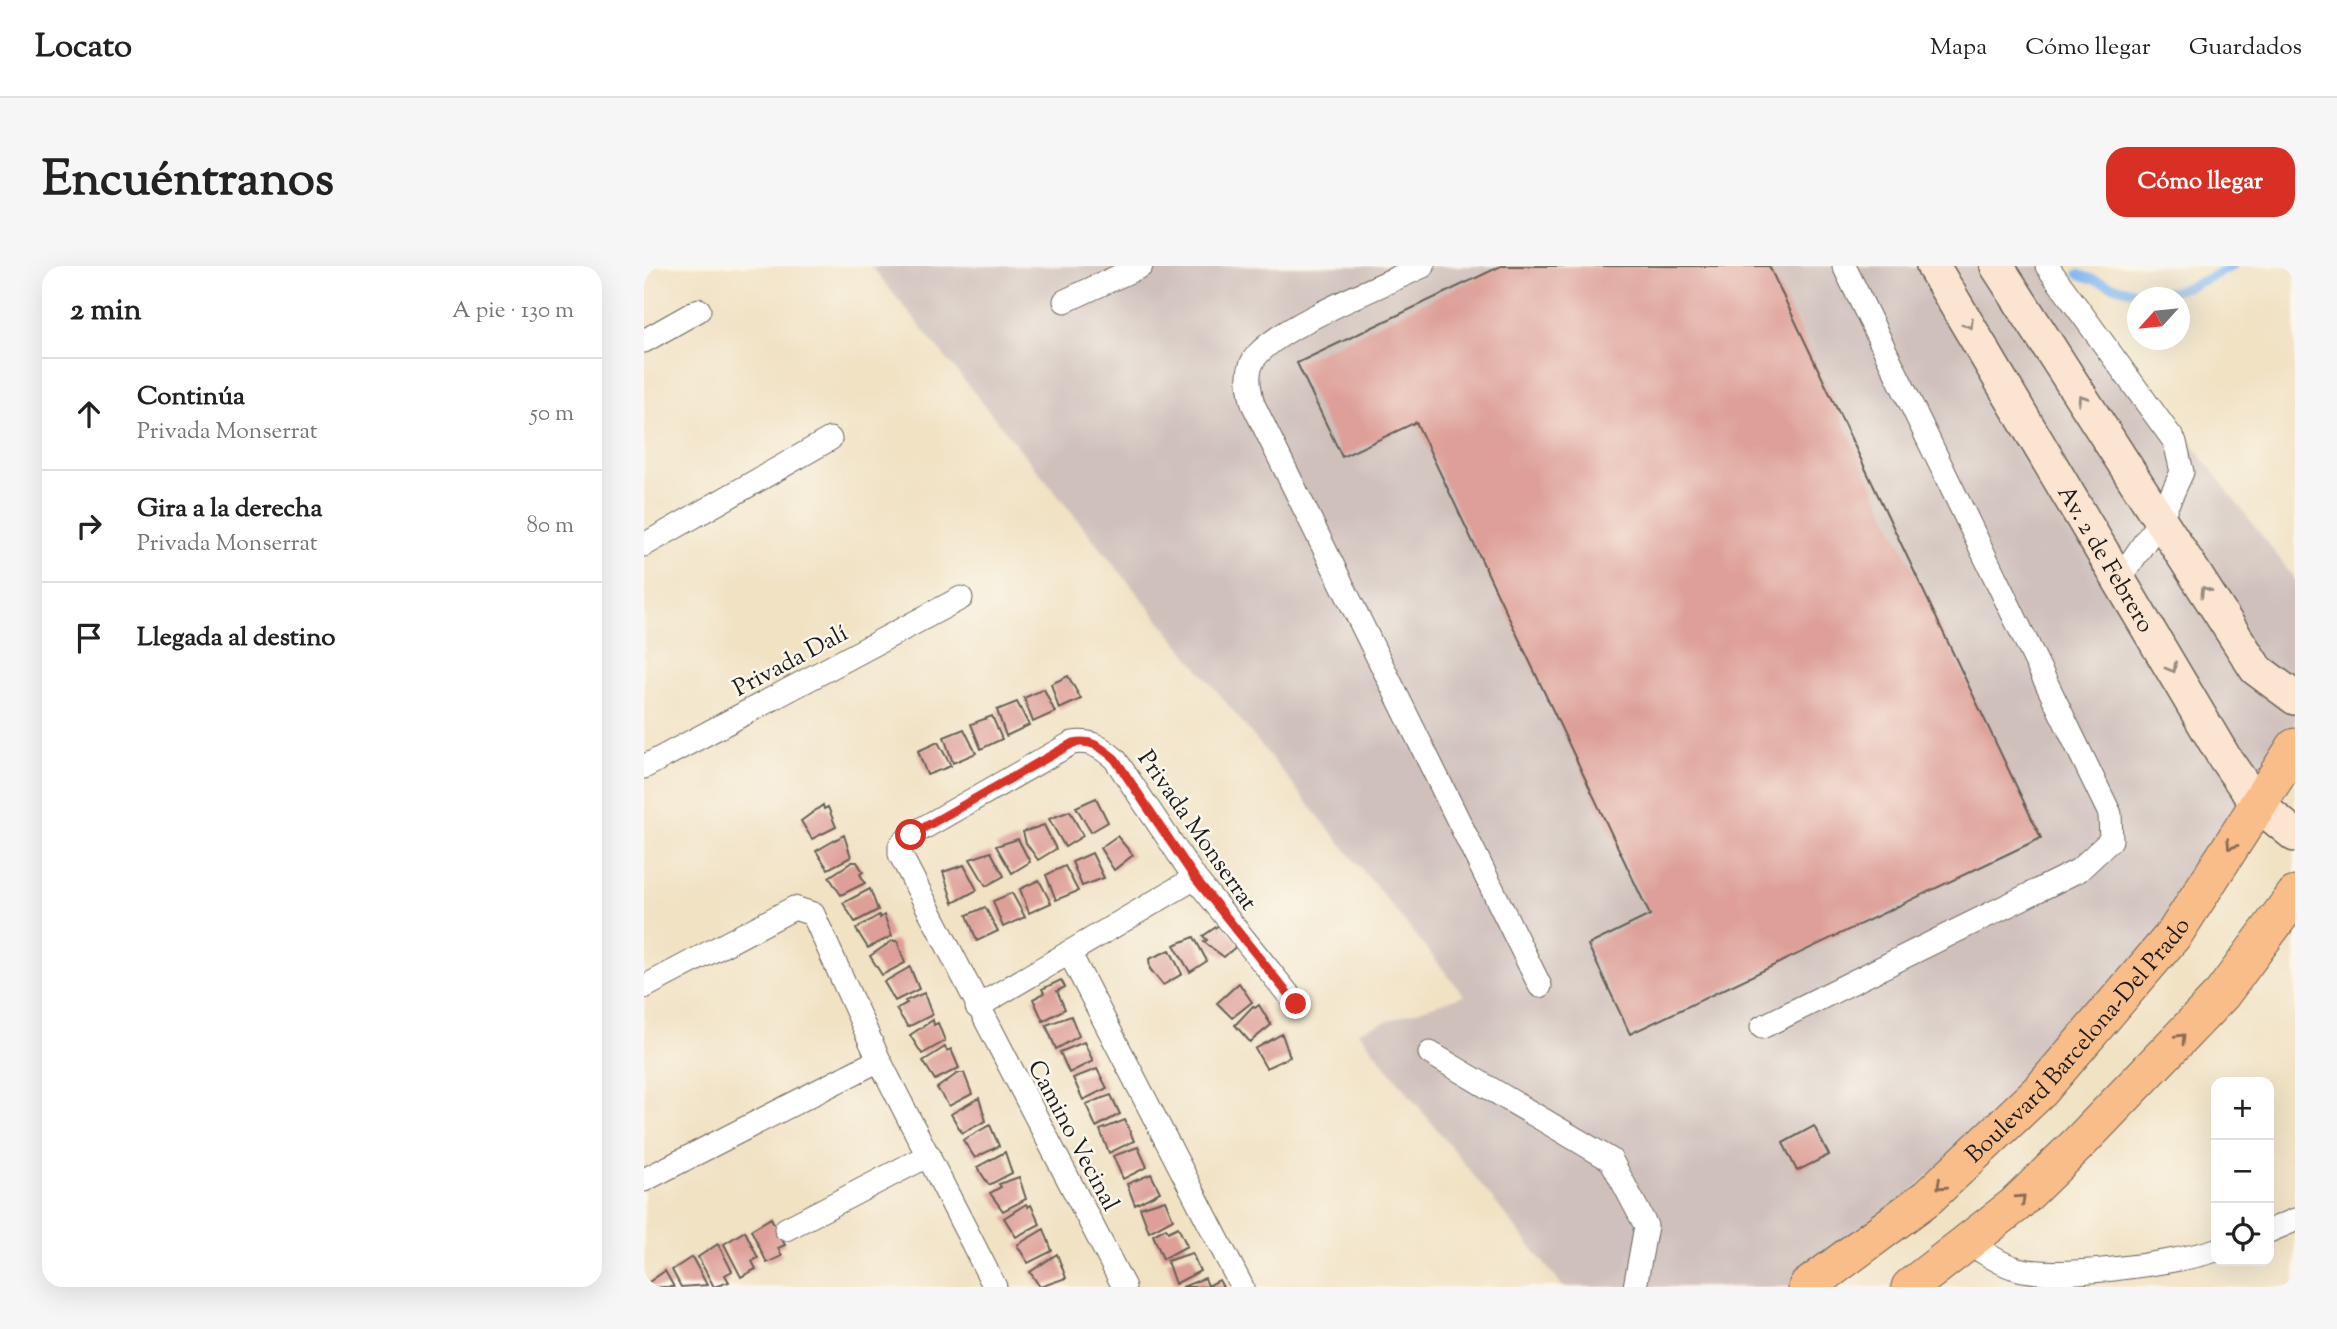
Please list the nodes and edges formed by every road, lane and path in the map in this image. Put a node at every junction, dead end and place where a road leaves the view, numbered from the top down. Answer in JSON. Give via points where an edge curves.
{"nodes":[{"id":1,"x":1142,"y":266,"type":"edge"},
{"id":2,"x":1423,"y":266,"type":"edge"},
{"id":3,"x":1844,"y":266,"type":"edge"},
{"id":4,"x":1933,"y":266,"type":"edge"},
{"id":5,"x":1997,"y":266,"type":"edge"},
{"id":6,"x":2047,"y":266,"type":"edge"},
{"id":7,"x":1065,"y":301,"type":"dead end"},
{"id":8,"x":699,"y":310,"type":"dead end"},
{"id":9,"x":644,"y":341,"type":"edge"},
{"id":10,"x":830,"y":439,"type":"dead end"},
{"id":11,"x":2160,"y":520,"type":"junction"},
{"id":12,"x":644,"y":545,"type":"edge"},
{"id":13,"x":2120,"y":578,"type":"junction"},
{"id":14,"x":961,"y":598,"type":"dead end"},
{"id":15,"x":2295,"y":698,"type":"edge"},
{"id":16,"x":2295,"y":747,"type":"edge"},
{"id":17,"x":644,"y":767,"type":"edge"},
{"id":18,"x":2257,"y":804,"type":"junction"},
{"id":19,"x":2295,"y":835,"type":"edge"},
{"id":20,"x":1195,"y":878,"type":"junction"},
{"id":21,"x":2295,"y":895,"type":"edge"},
{"id":22,"x":1069,"y":952,"type":"junction"},
{"id":23,"x":1540,"y":986,"type":"dead end"},
{"id":24,"x":644,"y":987,"type":"edge"},
{"id":25,"x":1296,"y":1004,"type":"dead end"},
{"id":26,"x":977,"y":1007,"type":"junction"},
{"id":27,"x":1762,"y":1027,"type":"dead end"},
{"id":28,"x":1430,"y":1053,"type":"dead end"},
{"id":29,"x":879,"y":1060,"type":"junction"},
{"id":30,"x":929,"y":1156,"type":"junction"},
{"id":31,"x":644,"y":1180,"type":"edge"},
{"id":32,"x":2295,"y":1220,"type":"edge"},
{"id":33,"x":2274,"y":1229,"type":"edge"},
{"id":34,"x":786,"y":1230,"type":"dead end"},
{"id":35,"x":1969,"y":1244,"type":"junction"},
{"id":36,"x":2211,"y":1252,"type":"edge"},
{"id":37,"x":2048,"y":1280,"type":"edge"},
{"id":38,"x":995,"y":1287,"type":"edge"},
{"id":39,"x":1124,"y":1287,"type":"edge"},
{"id":40,"x":1242,"y":1287,"type":"edge"},
{"id":41,"x":1635,"y":1287,"type":"edge"},
{"id":42,"x":1807,"y":1287,"type":"edge"},
{"id":43,"x":1910,"y":1287,"type":"edge"}],
"edges":[{"from":1,"to":7,"type":"street"},
{"from":2,"to":23,"type":"street","via":[[1282,335],[1256,355],[1247,379],[1253,404]]},
{"from":3,"to":27,"type":"street","via":[[2110,814],[2111,840],[2079,870]]},
{"from":4,"to":13,"type":"main road","name":"Av. 2 de Febrero","one_way":true},
{"from":11,"to":5,"type":"main road","one_way":true},
{"from":6,"to":11,"type":"street","via":[[2175,442],[2182,472]]},
{"from":8,"to":9,"type":"street"},
{"from":10,"to":12,"type":"street"},
{"from":11,"to":13,"type":"street"},
{"from":15,"to":11,"type":"main road","one_way":true,"via":[[2256,669]]},
{"from":13,"to":18,"type":"main road","name":"Av. 2 de Febrero","one_way":true,"via":[[2224,757]]},
{"from":14,"to":17,"type":"street","name":"Privada Dalí"},
{"from":16,"to":18,"type":"main road","name":"Boulevard Barcelona-Del Prado"},
{"from":18,"to":19,"type":"main road","name":"Av. 2 de Febrero"},
{"from":18,"to":42,"type":"main road","name":"Boulevard Barcelona-Del Prado","one_way":true,"via":[[2175,933],[2041,1090],[1928,1197]]},
{"from":20,"to":22,"type":"street"},
{"from":20,"to":25,"type":"street","name":"Privada Monserrat"},
{"from":20,"to":26,"type":"street","name":"Privada Monserrat","via":[[1115,759],[1100,746],[1084,741],[911,835],[900,846],[900,854]]},
{"from":35,"to":21,"type":"main road","one_way":true,"via":[[2080,1142],[2222,994]]},
{"from":22,"to":26,"type":"street"},
{"from":22,"to":40,"type":"street"},
{"from":24,"to":29,"type":"street","via":[[794,908],[813,914]]},
{"from":26,"to":39,"type":"street","name":"Camino Vecinal"},
{"from":28,"to":41,"type":"street","via":[[1611,1160],[1646,1226]]},
{"from":29,"to":30,"type":"street"},
{"from":29,"to":31,"type":"street"},
{"from":30,"to":34,"type":"street"},
{"from":30,"to":38,"type":"street"},
{"from":32,"to":33,"type":"street"},
{"from":35,"to":37,"type":"street","via":[[2013,1268]]},
{"from":35,"to":43,"type":"main road"},
{"from":36,"to":37,"type":"street"}]}
